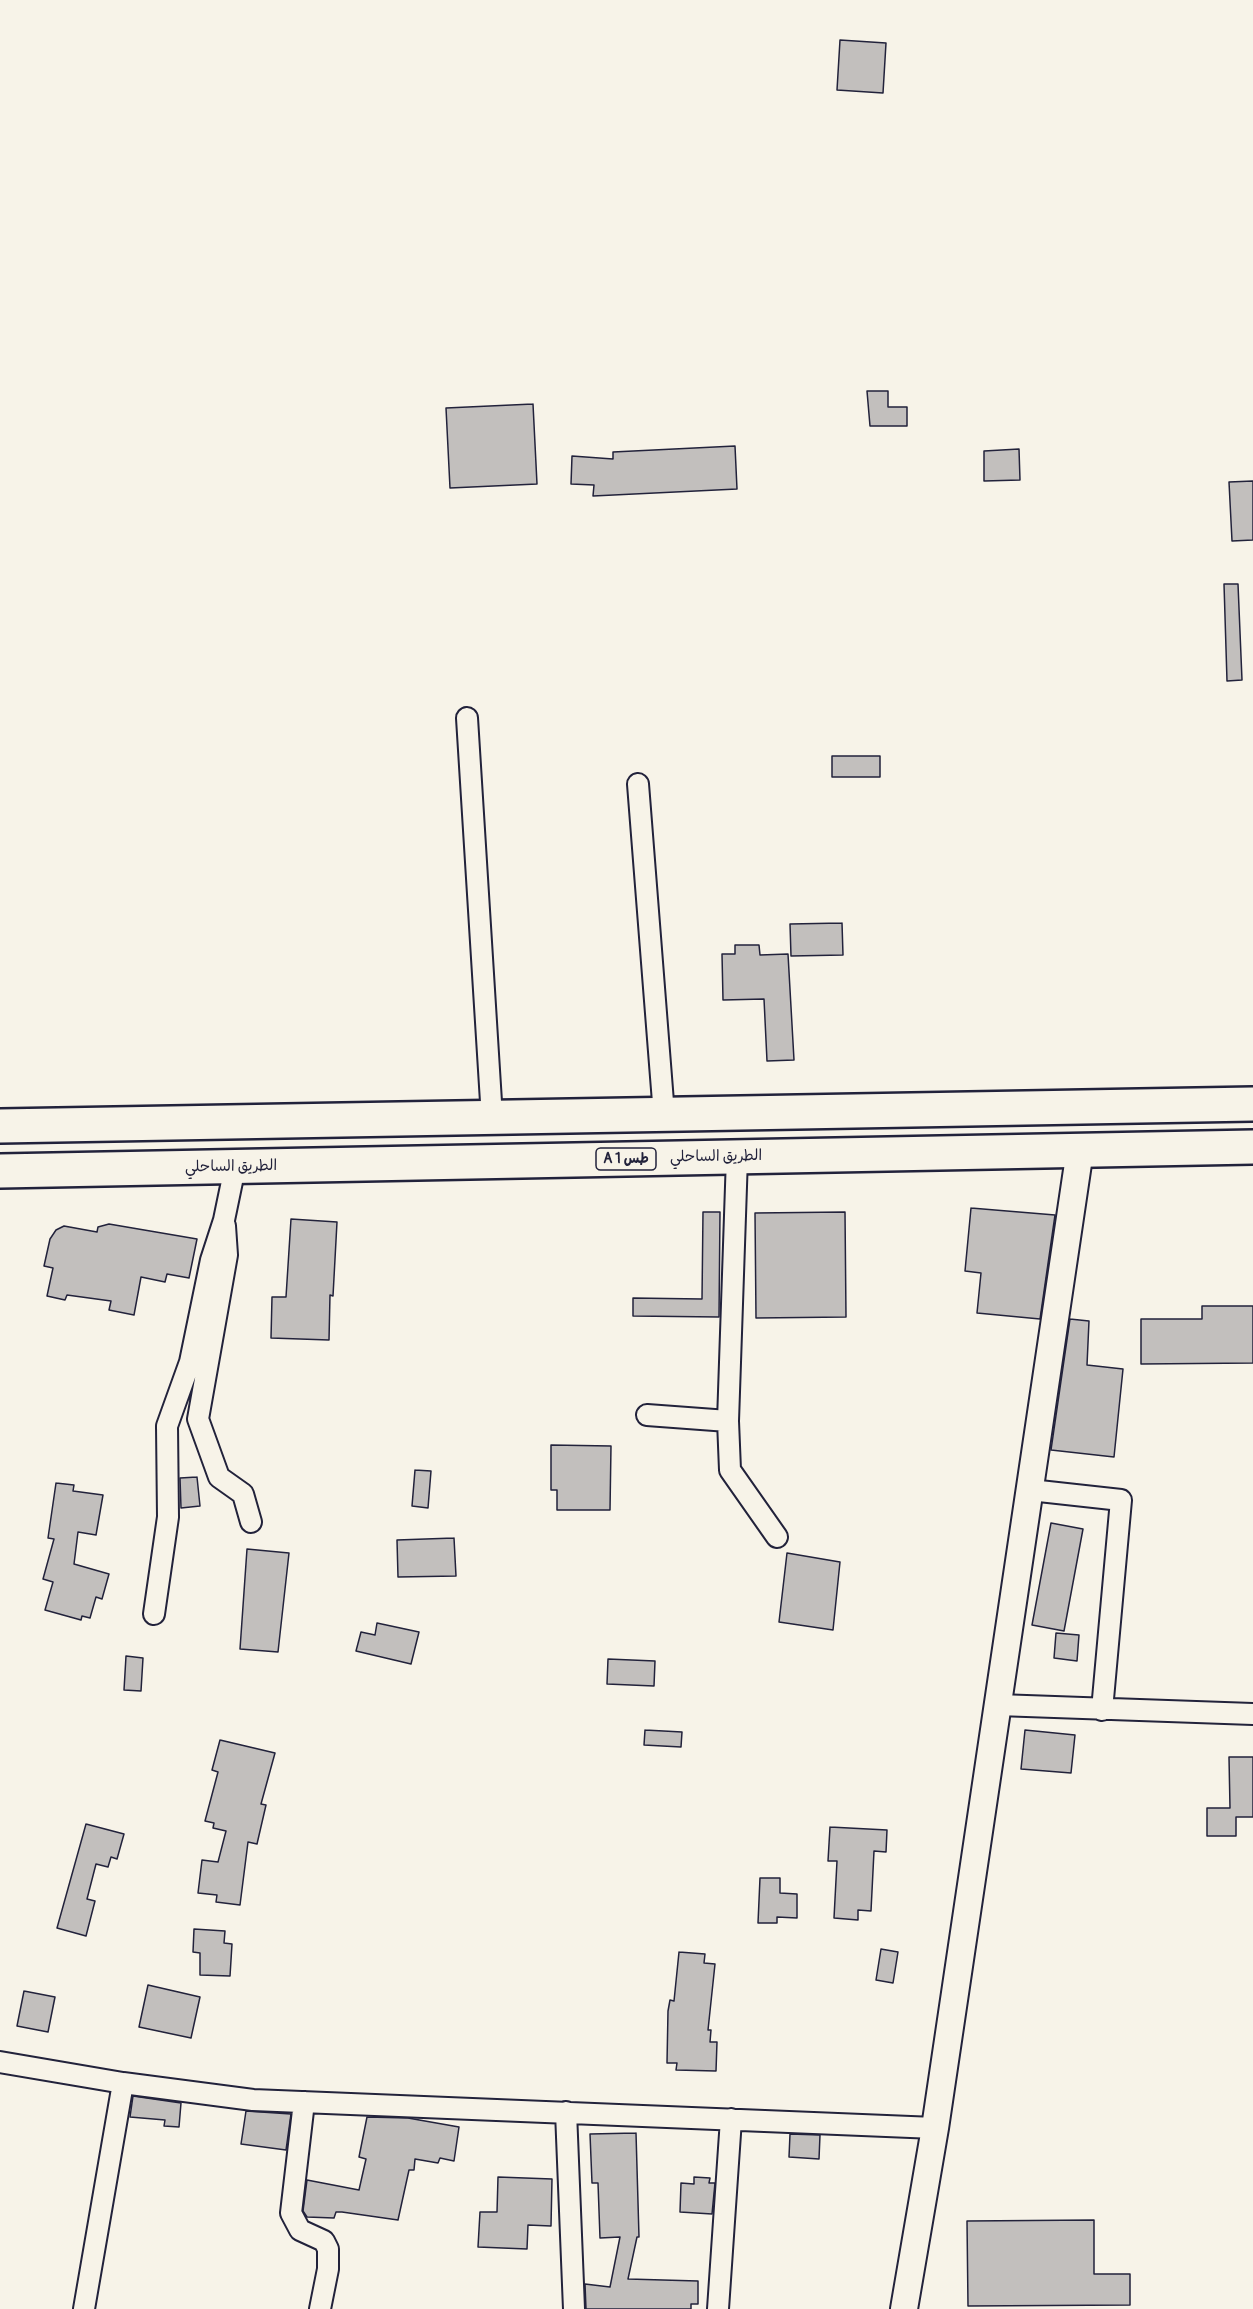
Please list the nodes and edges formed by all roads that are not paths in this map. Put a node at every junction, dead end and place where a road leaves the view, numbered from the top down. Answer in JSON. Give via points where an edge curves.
{"nodes":[{"id":1,"x":466,"y":718,"type":"dead end"},
{"id":2,"x":638,"y":784,"type":"dead end"},
{"id":3,"x":1253,"y":1104,"type":"edge"},
{"id":4,"x":664,"y":1114,"type":"junction"},
{"id":5,"x":492,"y":1118,"type":"junction"},
{"id":6,"x":0,"y":1126,"type":"edge"},
{"id":7,"x":1253,"y":1147,"type":"edge"},
{"id":8,"x":1080,"y":1150,"type":"junction"},
{"id":9,"x":737,"y":1157,"type":"junction"},
{"id":10,"x":235,"y":1167,"type":"junction"},
{"id":11,"x":0,"y":1171,"type":"edge"},
{"id":12,"x":224,"y":1220,"type":"junction"},
{"id":13,"x":647,"y":1415,"type":"dead end"},
{"id":14,"x":728,"y":1421,"type":"junction"},
{"id":15,"x":1030,"y":1491,"type":"junction"},
{"id":16,"x":251,"y":1522,"type":"dead end"},
{"id":17,"x":777,"y":1537,"type":"dead end"},
{"id":18,"x":154,"y":1614,"type":"dead end"},
{"id":19,"x":998,"y":1705,"type":"junction"},
{"id":20,"x":1102,"y":1710,"type":"junction"},
{"id":21,"x":1253,"y":1714,"type":"edge"},
{"id":22,"x":0,"y":2062,"type":"edge"},
{"id":23,"x":123,"y":2083,"type":"junction"},
{"id":24,"x":304,"y":2102,"type":"junction"},
{"id":25,"x":566,"y":2112,"type":"junction"},
{"id":26,"x":731,"y":2119,"type":"junction"},
{"id":27,"x":935,"y":2127,"type":"junction"},
{"id":28,"x":84,"y":2309,"type":"edge"},
{"id":29,"x":321,"y":2309,"type":"edge"},
{"id":30,"x":574,"y":2309,"type":"edge"},
{"id":31,"x":717,"y":2309,"type":"edge"},
{"id":32,"x":904,"y":2309,"type":"edge"}],
"edges":[{"from":1,"to":5,"type":"street"},
{"from":2,"to":4,"type":"street"},
{"from":3,"to":4,"type":"highway"},
{"from":4,"to":5,"type":"highway"},
{"from":5,"to":6,"type":"highway"},
{"from":7,"to":8,"type":"highway","name":"الطريق الساحلي","number":"A 1 طس"},
{"from":8,"to":9,"type":"highway","name":"الطريق الساحلي","number":"A 1 طس"},
{"from":8,"to":15,"type":"street"},
{"from":9,"to":10,"type":"highway","name":"الطريق الساحلي","number":"A 1 طس"},
{"from":9,"to":14,"type":"street"},
{"from":10,"to":11,"type":"highway","name":"الطريق الساحلي","number":"A 1 طس"},
{"from":10,"to":12,"type":"street"},
{"from":12,"to":16,"type":"street","via":[[227,1255],[198,1419],[219,1476],[243,1494]]},
{"from":12,"to":18,"type":"street","via":[[211,1260],[190,1362],[167,1426],[168,1517]]},
{"from":13,"to":14,"type":"street"},
{"from":14,"to":17,"type":"street","via":[[730,1470]]},
{"from":15,"to":19,"type":"street"},
{"from":15,"to":20,"type":"street","via":[[1121,1500]]},
{"from":19,"to":20,"type":"street"},
{"from":19,"to":27,"type":"street"},
{"from":20,"to":21,"type":"street"},
{"from":22,"to":23,"type":"street"},
{"from":23,"to":24,"type":"street","via":[[254,2100]]},
{"from":23,"to":28,"type":"street"},
{"from":24,"to":25,"type":"street"},
{"from":24,"to":29,"type":"street","via":[[291,2213],[300,2230],[324,2241],[328,2249]]},
{"from":25,"to":26,"type":"street"},
{"from":25,"to":30,"type":"street"},
{"from":26,"to":27,"type":"street"},
{"from":26,"to":31,"type":"street"},
{"from":27,"to":32,"type":"street"}]}
